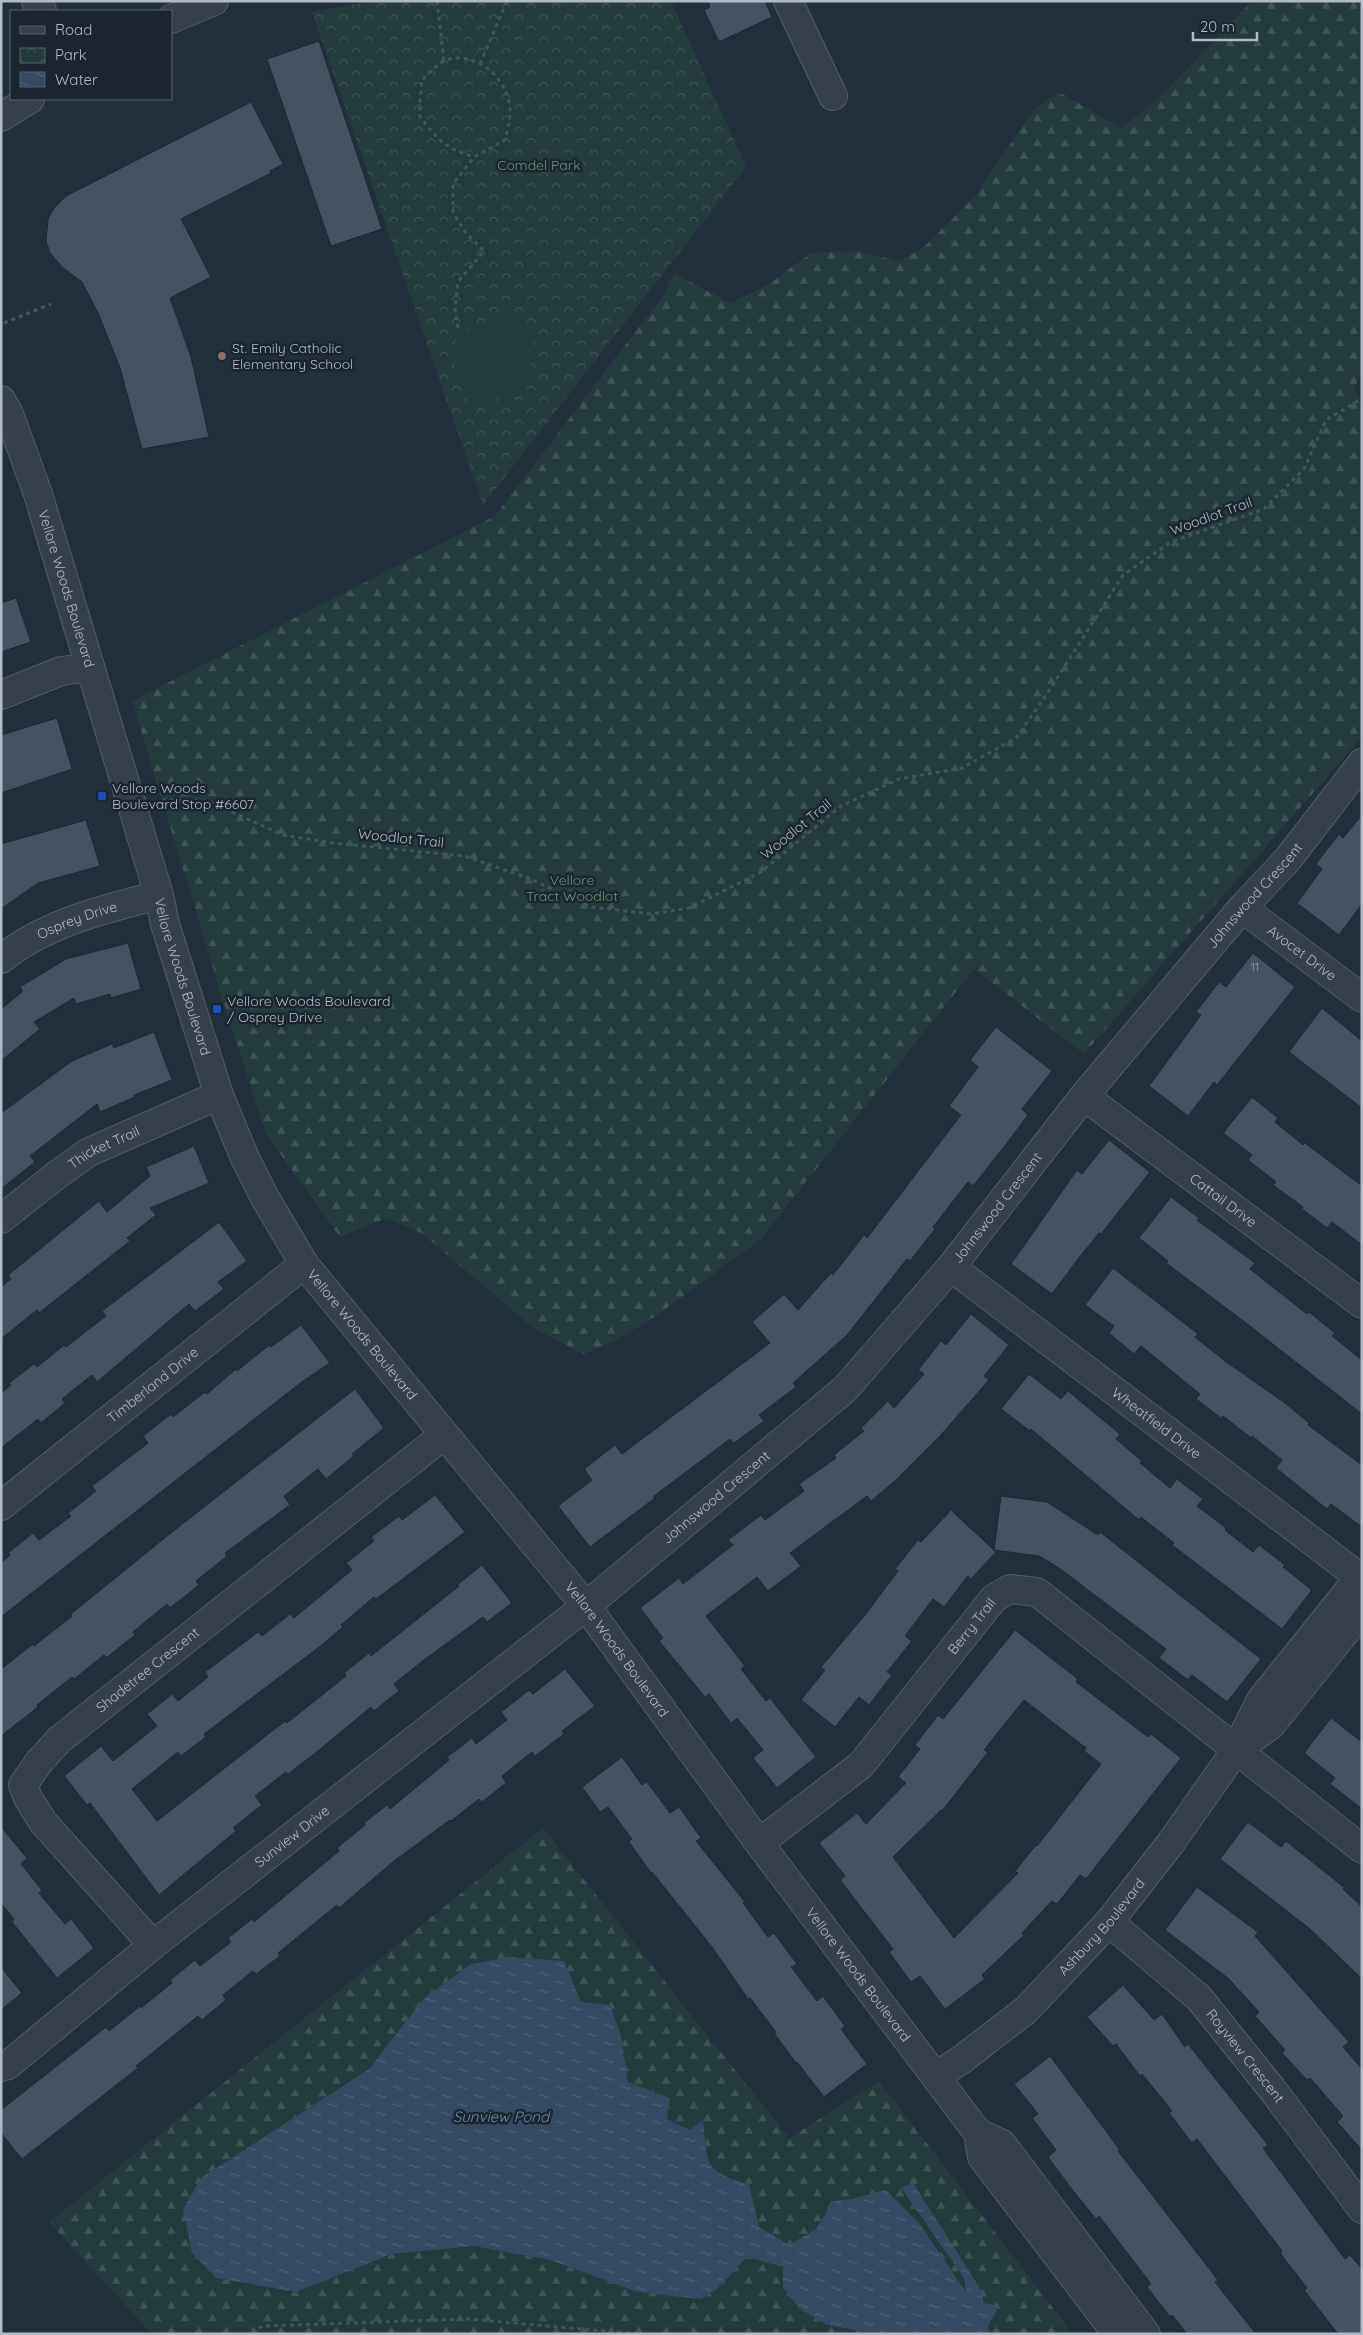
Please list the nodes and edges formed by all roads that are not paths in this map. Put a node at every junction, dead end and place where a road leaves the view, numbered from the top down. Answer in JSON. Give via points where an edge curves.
{"nodes":[{"id":1,"x":214,"y":1,"type":"edge"},
{"id":2,"x":788,"y":1,"type":"edge"},
{"id":3,"x":172,"y":19,"type":"edge"},
{"id":4,"x":833,"y":96,"type":"dead end"},
{"id":5,"x":28,"y":100,"type":"edge"},
{"id":6,"x":1,"y":117,"type":"edge"},
{"id":7,"x":4,"y":410,"type":"edge"},
{"id":8,"x":90,"y":667,"type":"junction"},
{"id":9,"x":1,"y":695,"type":"edge"},
{"id":10,"x":1362,"y":763,"type":"edge"},
{"id":11,"x":159,"y":895,"type":"junction"},
{"id":12,"x":1242,"y":908,"type":"junction"},
{"id":13,"x":1,"y":959,"type":"edge"},
{"id":14,"x":1362,"y":998,"type":"edge"},
{"id":15,"x":220,"y":1095,"type":"junction"},
{"id":16,"x":1084,"y":1096,"type":"junction"},
{"id":17,"x":1,"y":1220,"type":"edge"},
{"id":18,"x":304,"y":1264,"type":"junction"},
{"id":19,"x":952,"y":1267,"type":"junction"},
{"id":20,"x":1362,"y":1304,"type":"edge"},
{"id":21,"x":444,"y":1435,"type":"junction"},
{"id":22,"x":1,"y":1506,"type":"edge"},
{"id":23,"x":1361,"y":1576,"type":"edge"},
{"id":24,"x":586,"y":1606,"type":"junction"},
{"id":25,"x":1362,"y":1611,"type":"edge"},
{"id":26,"x":1236,"y":1750,"type":"junction"},
{"id":27,"x":759,"y":1843,"type":"junction"},
{"id":28,"x":1362,"y":1849,"type":"edge"},
{"id":29,"x":1110,"y":1922,"type":"junction"},
{"id":30,"x":153,"y":1945,"type":"junction"},
{"id":31,"x":1,"y":2067,"type":"edge"},
{"id":32,"x":936,"y":2076,"type":"junction"},
{"id":33,"x":978,"y":2133,"type":"junction"},
{"id":34,"x":1362,"y":2209,"type":"edge"},
{"id":35,"x":1117,"y":2334,"type":"edge"},
{"id":36,"x":1146,"y":2334,"type":"edge"}],
"edges":[{"from":1,"to":3,"type":"street"},
{"from":2,"to":4,"type":"street"},
{"from":5,"to":6,"type":"street"},
{"from":7,"to":8,"type":"street","name":"Vellore Woods Boulevard","via":[[38,494]]},
{"from":8,"to":9,"type":"street","via":[[61,671]]},
{"from":8,"to":11,"type":"street","name":"Vellore Woods Boulevard"},
{"from":10,"to":12,"type":"street","name":"Johnswood Crescent","via":[[1288,859]]},
{"from":11,"to":13,"type":"street","name":"Osprey Drive","via":[[78,918],[43,932]]},
{"from":11,"to":15,"type":"street","name":"Vellore Woods Boulevard","via":[[165,924]]},
{"from":12,"to":14,"type":"street","name":"Avocet Drive"},
{"from":12,"to":16,"type":"street","name":"Johnswood Crescent"},
{"from":15,"to":17,"type":"street","name":"Thicket Trail","via":[[89,1152]]},
{"from":15,"to":18,"type":"street","name":"Vellore Woods Boulevard","via":[[252,1173]]},
{"from":16,"to":19,"type":"street","name":"Johnswood Crescent"},
{"from":16,"to":20,"type":"street","name":"Cattail Drive"},
{"from":18,"to":21,"type":"street","name":"Vellore Woods Boulevard"},
{"from":18,"to":22,"type":"street","name":"Timberland Drive"},
{"from":19,"to":23,"type":"street","name":"Wheatfield Drive"},
{"from":19,"to":24,"type":"street","name":"Johnswood Crescent","via":[[845,1389]]},
{"from":21,"to":24,"type":"street","name":"Vellore Woods Boulevard"},
{"from":21,"to":30,"type":"street","name":"Shadetree Crescent","via":[[59,1740],[23,1785],[43,1822]]},
{"from":23,"to":26,"type":"street","name":"Ashbury Boulevard","via":[[1260,1700]]},
{"from":24,"to":27,"type":"street","name":"Vellore Woods Boulevard"},
{"from":24,"to":30,"type":"street","name":"Sunview Drive"},
{"from":25,"to":26,"type":"street","name":"Ashbury Boulevard","via":[[1271,1725]]},
{"from":26,"to":27,"type":"street","name":"Berry Trail","via":[[1038,1592],[1010,1589],[994,1598],[861,1765]]},
{"from":26,"to":28,"type":"street"},
{"from":26,"to":29,"type":"street","name":"Ashbury Boulevard"},
{"from":27,"to":32,"type":"street","name":"Vellore Woods Boulevard"},
{"from":29,"to":32,"type":"street","name":"Ashbury Boulevard","via":[[1026,2010]]},
{"from":29,"to":34,"type":"street","name":"Royview Crescent","via":[[1198,1998],[1272,2089]]},
{"from":30,"to":31,"type":"street","name":"Sunview Drive","via":[[8,2065]]},
{"from":32,"to":33,"type":"street","name":"Vellore Woods Boulevard"},
{"from":33,"to":35,"type":"street","name":"Vellore Woods Boulevard","via":[[982,2157]]},
{"from":33,"to":36,"type":"street","name":"Vellore Woods Boulevard","via":[[1002,2144]]}]}
